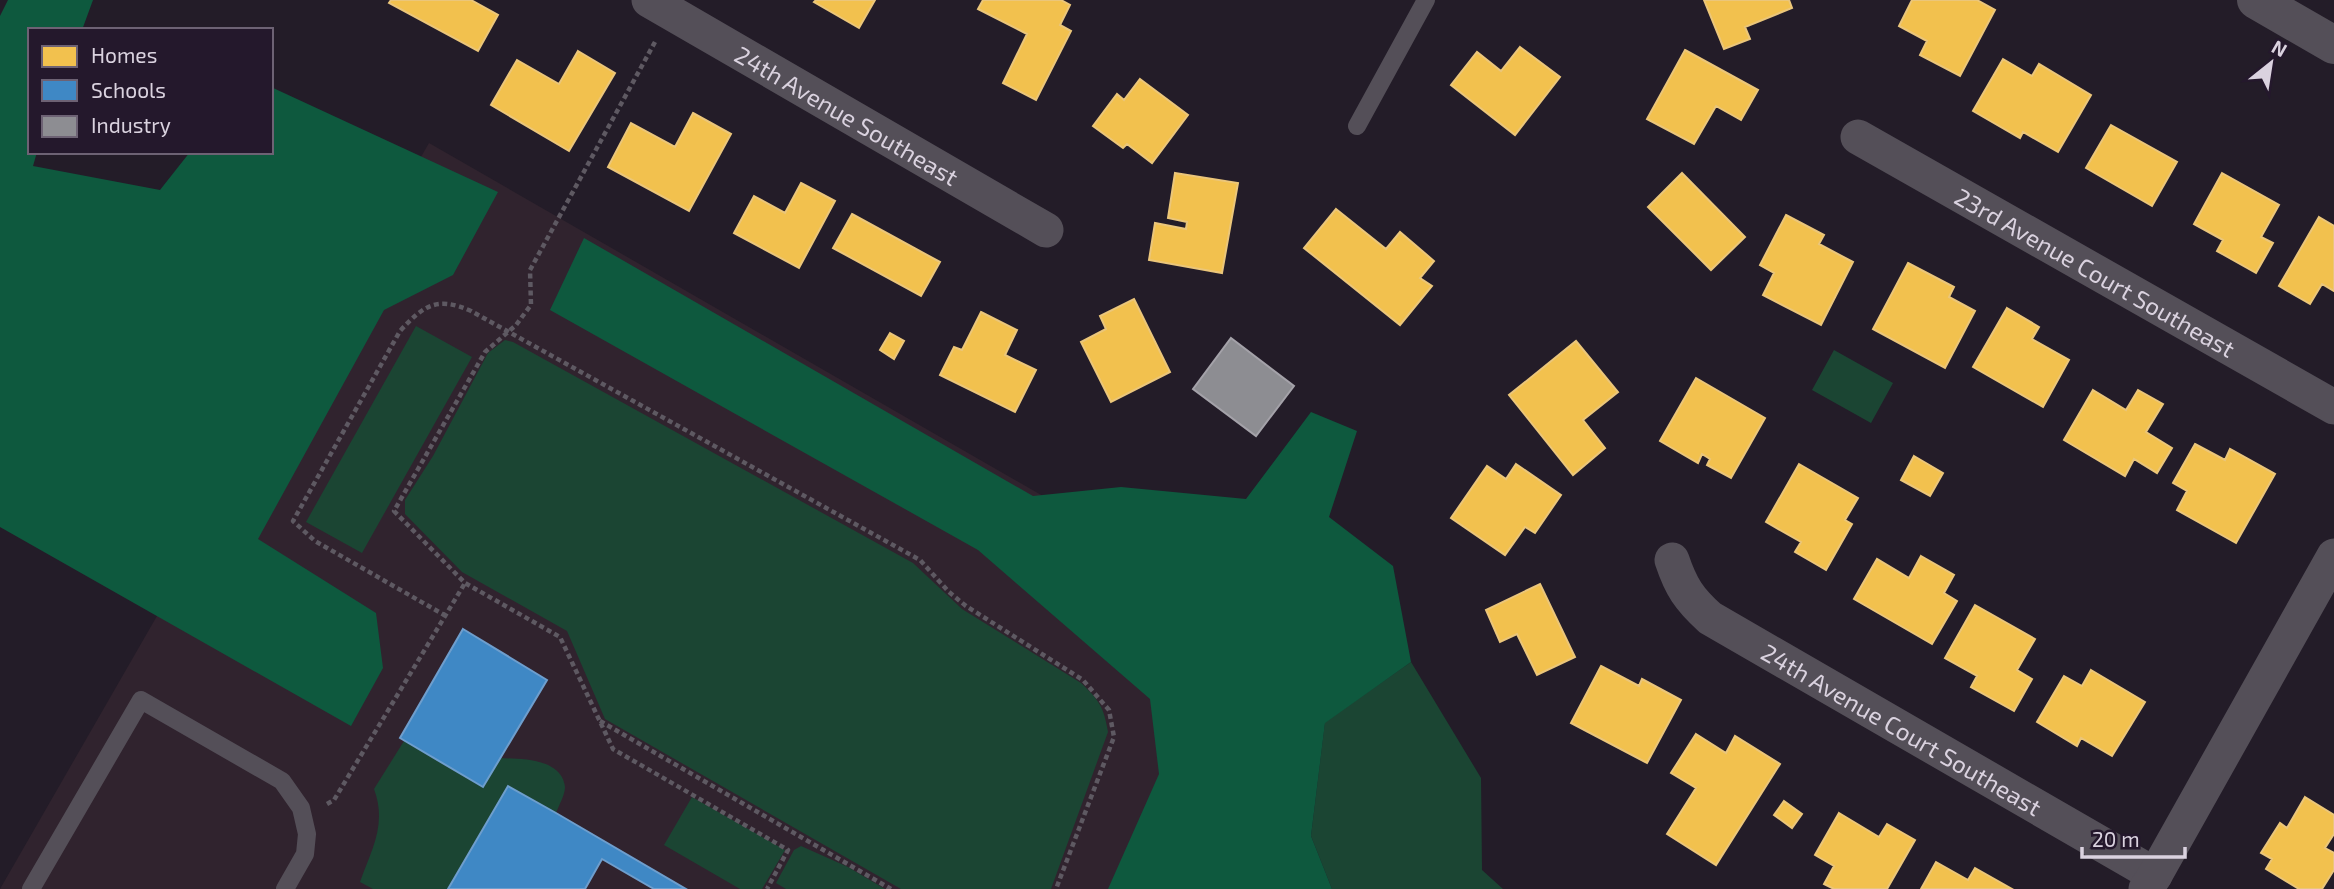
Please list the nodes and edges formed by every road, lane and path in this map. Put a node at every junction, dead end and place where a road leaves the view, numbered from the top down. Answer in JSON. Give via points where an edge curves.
{"nodes":[{"id":1,"x":1426,"y":0,"type":"edge"},
{"id":2,"x":2256,"y":0,"type":"edge"},
{"id":3,"x":667,"y":13,"type":"edge"},
{"id":4,"x":2334,"y":45,"type":"edge"},
{"id":5,"x":1357,"y":126,"type":"dead end"},
{"id":6,"x":1858,"y":137,"type":"dead end"},
{"id":7,"x":1045,"y":230,"type":"dead end"},
{"id":8,"x":508,"y":332,"type":"junction"},
{"id":9,"x":2334,"y":407,"type":"edge"},
{"id":10,"x":2334,"y":556,"type":"edge"},
{"id":11,"x":1671,"y":560,"type":"dead end"},
{"id":12,"x":465,"y":583,"type":"junction"},
{"id":13,"x":446,"y":616,"type":"junction"},
{"id":14,"x":600,"y":721,"type":"junction"},
{"id":15,"x":304,"y":818,"type":"junction"},
{"id":16,"x":2151,"y":882,"type":"edge"},
{"id":17,"x":31,"y":889,"type":"edge"},
{"id":18,"x":285,"y":889,"type":"edge"},
{"id":19,"x":767,"y":889,"type":"edge"},
{"id":20,"x":891,"y":889,"type":"edge"},
{"id":21,"x":1056,"y":889,"type":"edge"}],
"edges":[{"from":1,"to":5,"type":"lane"},
{"from":2,"to":4,"type":"street"},
{"from":3,"to":7,"type":"street","name":"24th Avenue Southeast"},
{"from":3,"to":8,"type":"path","via":[[530,270],[531,304]]},
{"from":6,"to":9,"type":"street","name":"23rd Avenue Court Southeast"},
{"from":8,"to":12,"type":"path","via":[[485,352],[394,511]]},
{"from":8,"to":13,"type":"path","via":[[454,304],[431,304],[418,311],[400,331],[293,521],[315,541]]},
{"from":8,"to":21,"type":"path","via":[[920,560],[966,606],[1083,680],[1100,697],[1109,710],[1114,737]]},
{"from":10,"to":16,"type":"street"},
{"from":11,"to":16,"type":"street","name":"24th Avenue Court Southeast","via":[[1690,599],[1710,618]]},
{"from":12,"to":13,"type":"path"},
{"from":12,"to":14,"type":"path","via":[[561,637]]},
{"from":13,"to":15,"type":"path","via":[[334,800]]},
{"from":14,"to":19,"type":"path","via":[[612,749],[788,850]]},
{"from":14,"to":20,"type":"path"},
{"from":15,"to":17,"type":"lane","via":[[282,781],[141,699]]},
{"from":15,"to":18,"type":"lane","via":[[305,855]]}]}
